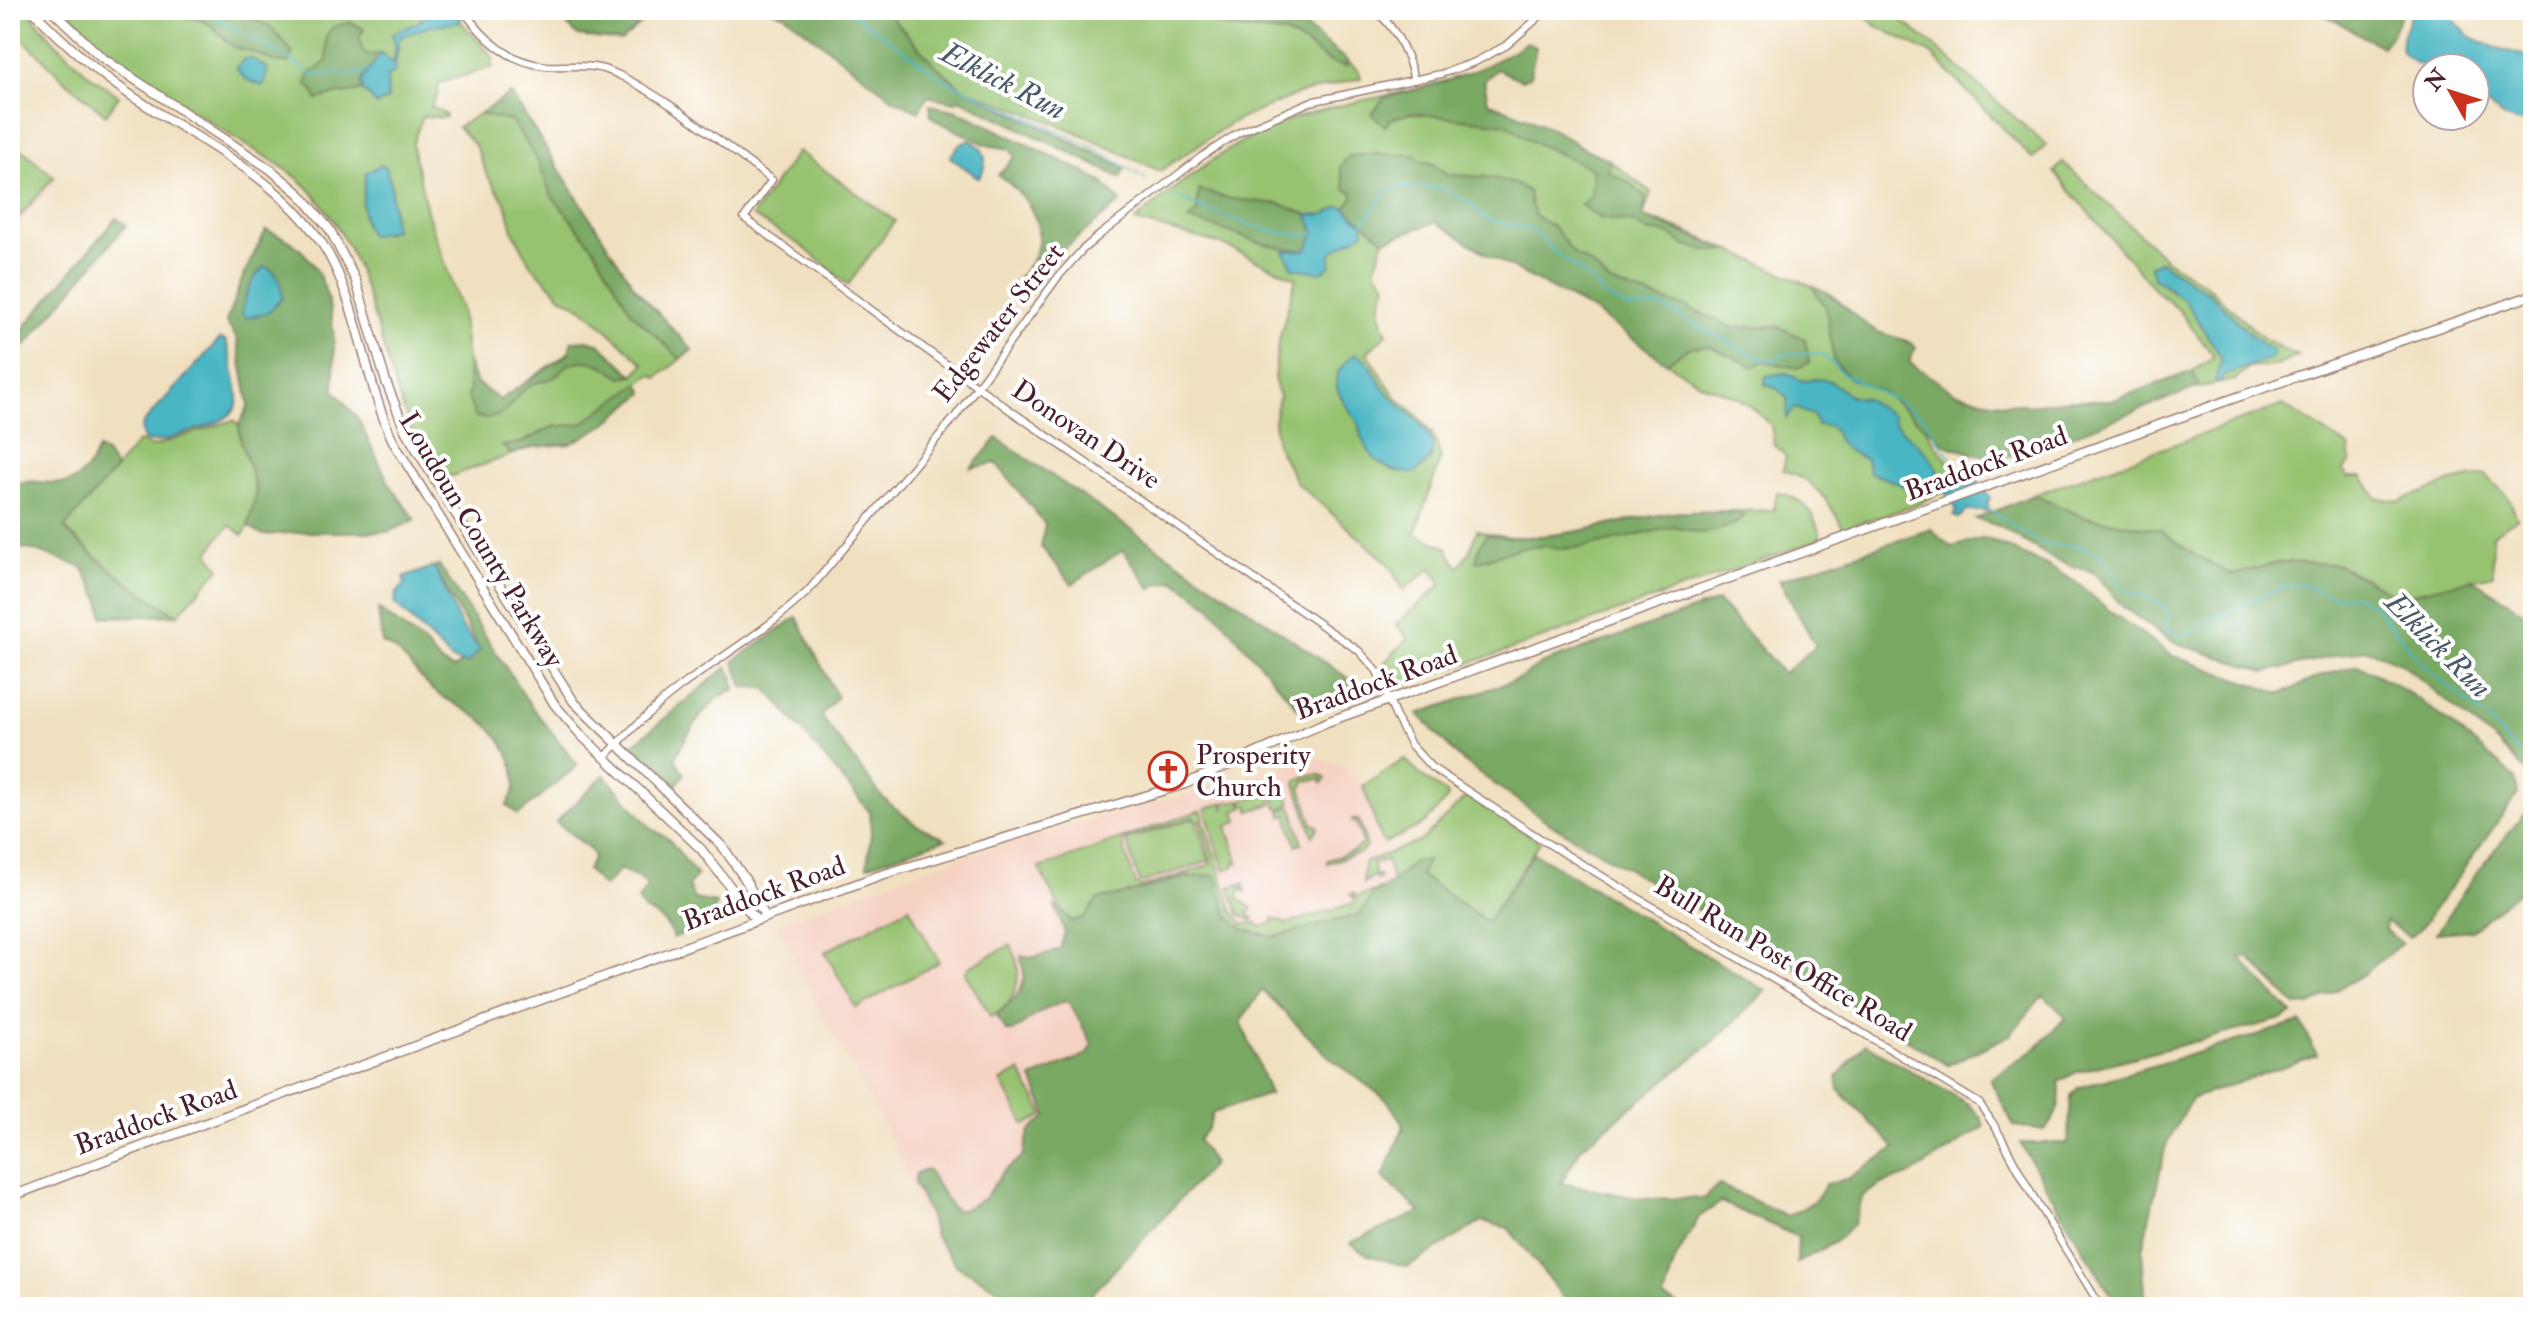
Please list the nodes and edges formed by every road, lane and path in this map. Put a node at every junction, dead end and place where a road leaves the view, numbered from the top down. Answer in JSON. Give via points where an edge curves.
{"nodes":[{"id":1,"x":32,"y":10,"type":"edge"},
{"id":2,"x":52,"y":10,"type":"edge"},
{"id":3,"x":463,"y":10,"type":"edge"},
{"id":4,"x":1375,"y":10,"type":"edge"},
{"id":5,"x":1547,"y":10,"type":"edge"},
{"id":6,"x":1414,"y":80,"type":"junction"},
{"id":7,"x":2533,"y":295,"type":"edge"},
{"id":8,"x":978,"y":387,"type":"junction"},
{"id":9,"x":1389,"y":700,"type":"junction"},
{"id":10,"x":617,"y":745,"type":"junction"},
{"id":11,"x":604,"y":758,"type":"junction"},
{"id":12,"x":761,"y":918,"type":"junction"},
{"id":13,"x":10,"y":1197,"type":"edge"},
{"id":14,"x":2101,"y":1307,"type":"edge"}],
"edges":[{"from":1,"to":11,"type":"main road","name":"Loudoun County Parkway","via":[[130,95],[270,186],[312,229],[340,282],[394,443],[541,685]]},
{"from":2,"to":10,"type":"main road","name":"Loudoun County Parkway","via":[[101,57],[288,183],[330,230],[356,281],[406,432],[574,702]]},
{"from":3,"to":8,"type":"street","name":"Donovan Drive","via":[[499,49],[521,61],[595,67],[640,86],[772,180],[744,218]]},
{"from":4,"to":6,"type":"street","via":[[1402,44]]},
{"from":5,"to":6,"type":"street","name":"Edgewater Street","via":[[1507,45],[1475,62]]},
{"from":6,"to":8,"type":"street","name":"Edgewater Street","via":[[1310,102],[1253,125],[1209,151],[1075,257]]},
{"from":7,"to":9,"type":"main road","name":"Braddock Road"},
{"from":8,"to":9,"type":"street","name":"Donovan Drive","via":[[1359,651],[1377,671]]},
{"from":8,"to":10,"type":"street","name":"Edgewater Street","via":[[808,591],[677,690]]},
{"from":9,"to":12,"type":"main road","name":"Braddock Road","via":[[1185,784],[932,858]]},
{"from":9,"to":14,"type":"street","name":"Bull Run Post Office Road","via":[[1411,745],[1449,780],[1979,1103]]},
{"from":10,"to":11,"type":"street","name":"Edgewater Street"},
{"from":10,"to":12,"type":"main road","name":"Loudoun County Parkway","via":[[723,847],[738,866]]},
{"from":11,"to":12,"type":"main road","name":"Loudoun County Parkway","via":[[701,849]]},
{"from":12,"to":13,"type":"main road","name":"Braddock Road"}]}
